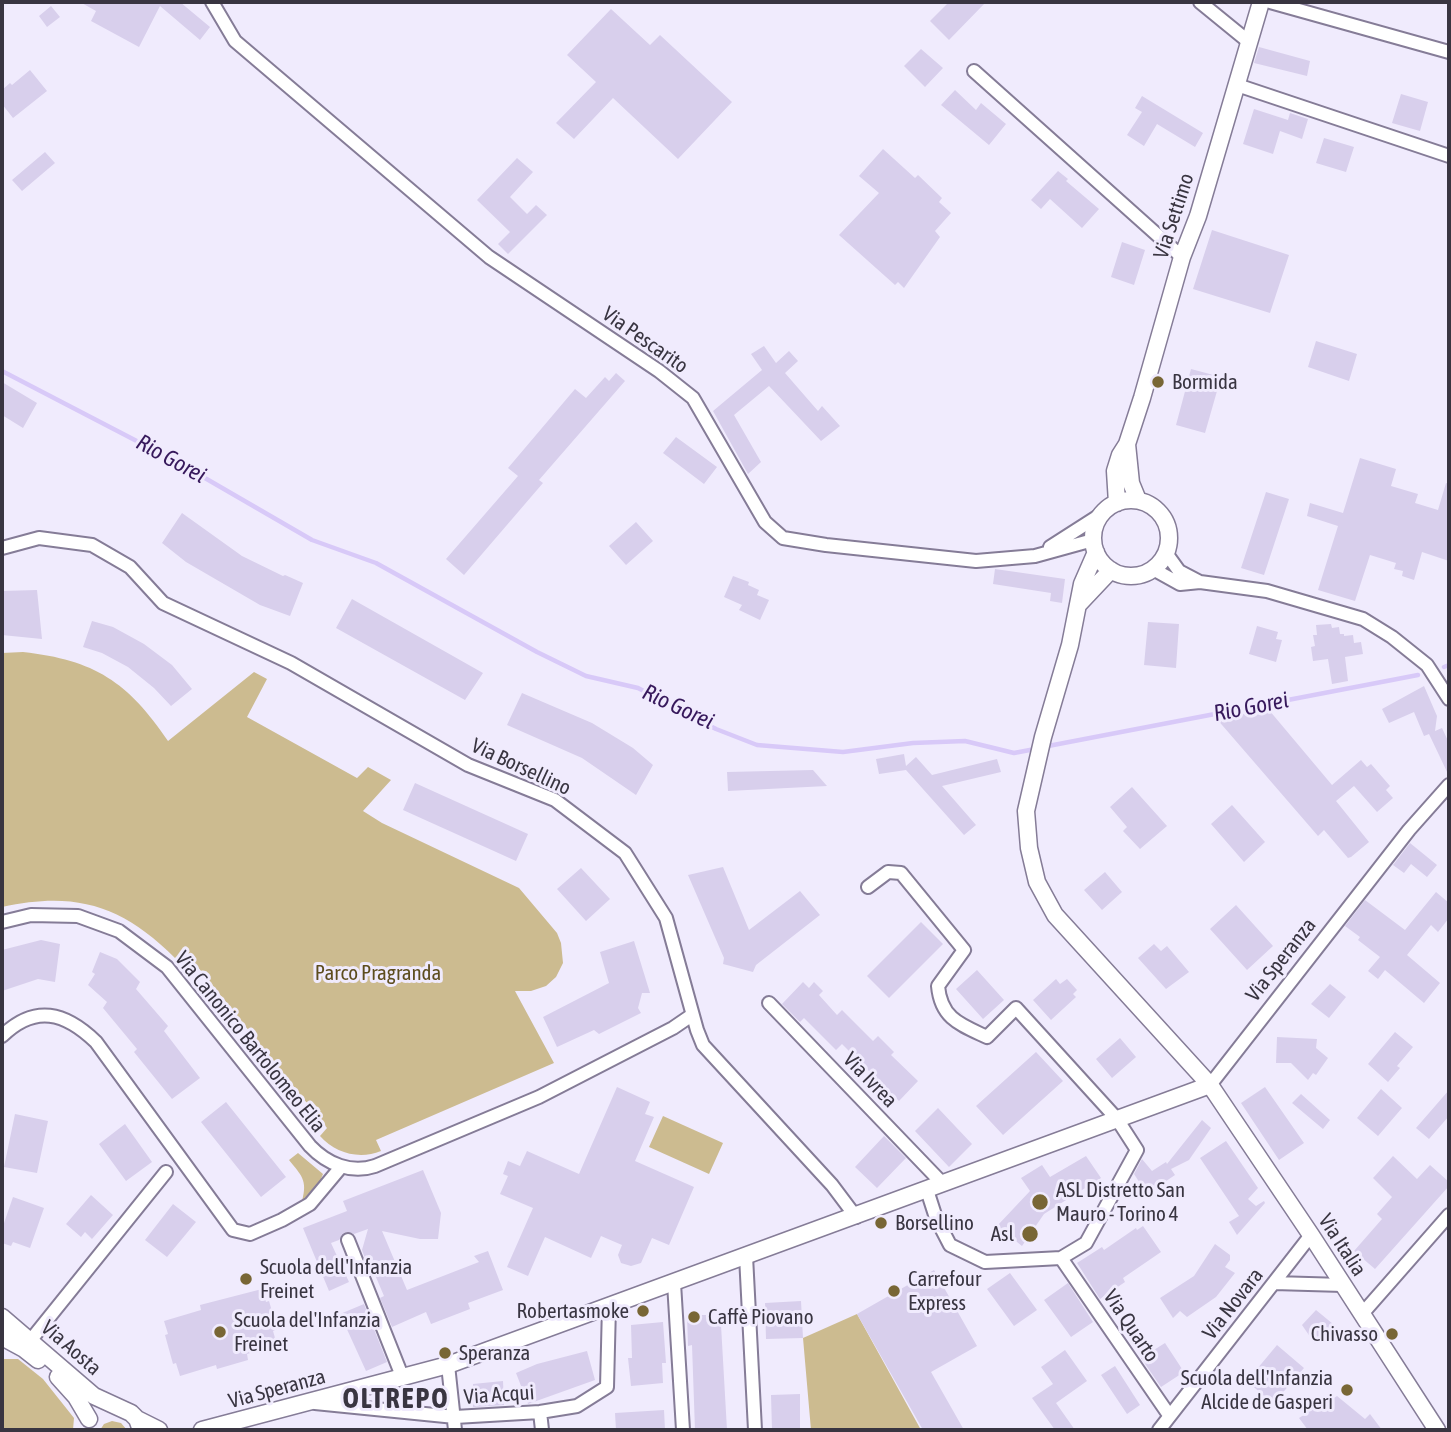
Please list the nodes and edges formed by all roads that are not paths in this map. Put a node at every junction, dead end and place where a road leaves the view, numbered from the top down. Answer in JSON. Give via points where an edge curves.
{"nodes":[{"id":1,"x":212,"y":2,"type":"edge"},
{"id":2,"x":1200,"y":2,"type":"edge"},
{"id":3,"x":1261,"y":2,"type":"edge"},
{"id":4,"x":1270,"y":2,"type":"edge"},
{"id":5,"x":1249,"y":42,"type":"junction"},
{"id":6,"x":1449,"y":51,"type":"edge"},
{"id":7,"x":974,"y":71,"type":"dead end"},
{"id":8,"x":1237,"y":85,"type":"junction"},
{"id":9,"x":1449,"y":156,"type":"edge"},
{"id":10,"x":1182,"y":257,"type":"junction"},
{"id":11,"x":1127,"y":444,"type":"junction"},
{"id":12,"x":1138,"y":500,"type":"junction"},
{"id":13,"x":1117,"y":503,"type":"junction"},
{"id":14,"x":1100,"y":515,"type":"junction"},
{"id":15,"x":1094,"y":546,"type":"junction"},
{"id":16,"x":2,"y":548,"type":"edge"},
{"id":17,"x":1166,"y":553,"type":"junction"},
{"id":18,"x":1035,"y":556,"type":"junction"},
{"id":19,"x":1153,"y":569,"type":"junction"},
{"id":20,"x":1111,"y":570,"type":"junction"},
{"id":21,"x":1200,"y":582,"type":"junction"},
{"id":22,"x":1078,"y":606,"type":"junction"},
{"id":23,"x":1449,"y":699,"type":"edge"},
{"id":24,"x":1449,"y":785,"type":"edge"},
{"id":25,"x":868,"y":887,"type":"dead end"},
{"id":26,"x":2,"y":922,"type":"edge"},
{"id":27,"x":769,"y":1003,"type":"dead end"},
{"id":28,"x":692,"y":1015,"type":"junction"},
{"id":29,"x":2,"y":1036,"type":"edge"},
{"id":30,"x":1210,"y":1085,"type":"junction"},
{"id":31,"x":1117,"y":1119,"type":"junction"},
{"id":32,"x":341,"y":1167,"type":"junction"},
{"id":33,"x":166,"y":1172,"type":"dead end"},
{"id":34,"x":943,"y":1184,"type":"junction"},
{"id":35,"x":927,"y":1190,"type":"junction"},
{"id":36,"x":1449,"y":1215,"type":"edge"},
{"id":37,"x":856,"y":1217,"type":"junction"},
{"id":38,"x":1311,"y":1235,"type":"junction"},
{"id":39,"x":348,"y":1240,"type":"dead end"},
{"id":40,"x":746,"y":1256,"type":"junction"},
{"id":41,"x":1061,"y":1258,"type":"junction"},
{"id":42,"x":674,"y":1283,"type":"junction"},
{"id":43,"x":1273,"y":1283,"type":"junction"},
{"id":44,"x":1343,"y":1285,"type":"junction"},
{"id":45,"x":609,"y":1306,"type":"junction"},
{"id":46,"x":1362,"y":1314,"type":"junction"},
{"id":47,"x":2,"y":1317,"type":"edge"},
{"id":48,"x":2,"y":1337,"type":"edge"},
{"id":49,"x":27,"y":1345,"type":"junction"},
{"id":50,"x":448,"y":1365,"type":"junction"},
{"id":51,"x":402,"y":1376,"type":"junction"},
{"id":52,"x":307,"y":1402,"type":"junction"},
{"id":53,"x":115,"y":1406,"type":"junction"},
{"id":54,"x":540,"y":1412,"type":"junction"},
{"id":55,"x":1169,"y":1415,"type":"junction"},
{"id":56,"x":455,"y":1417,"type":"junction"},
{"id":57,"x":88,"y":1425,"type":"edge"},
{"id":58,"x":139,"y":1425,"type":"edge"},
{"id":59,"x":159,"y":1430,"type":"edge"},
{"id":60,"x":202,"y":1430,"type":"edge"},
{"id":61,"x":455,"y":1430,"type":"edge"},
{"id":62,"x":542,"y":1430,"type":"edge"},
{"id":63,"x":683,"y":1430,"type":"edge"},
{"id":64,"x":755,"y":1430,"type":"edge"},
{"id":65,"x":1159,"y":1430,"type":"edge"},
{"id":66,"x":1437,"y":1430,"type":"edge"}],
"edges":[{"from":1,"to":18,"type":"street","name":"Via Pescarito","via":[[235,41],[489,257],[693,398],[765,522],[783,538],[976,561]]},
{"from":2,"to":5,"type":"street"},
{"from":3,"to":5,"type":"street","name":"Via Settimo"},
{"from":4,"to":6,"type":"street"},
{"from":5,"to":8,"type":"street","name":"Via Settimo"},
{"from":7,"to":10,"type":"street"},
{"from":8,"to":9,"type":"street"},
{"from":8,"to":10,"type":"street","name":"Via Settimo"},
{"from":10,"to":11,"type":"street","name":"Via Settimo"},
{"from":11,"to":12,"type":"street","name":"Via Settimo","via":[[1130,483]]},
{"from":11,"to":13,"type":"street","name":"Via Settimo","via":[[1115,471]]},
{"from":12,"to":13,"type":"street"},
{"from":12,"to":17,"type":"street","via":[[1163,517],[1168,528]]},
{"from":13,"to":14,"type":"street"},
{"from":14,"to":15,"type":"street","via":[[1094,527]]},
{"from":14,"to":18,"type":"street"},
{"from":15,"to":18,"type":"street","name":"Via Pescarito"},
{"from":15,"to":20,"type":"street"},
{"from":15,"to":22,"type":"street","name":"Via Italia"},
{"from":16,"to":28,"type":"street","name":"Via Borsellino","via":[[39,538],[92,545],[130,567],[163,603],[291,663],[468,765],[555,800],[625,853],[666,918]]},
{"from":17,"to":19,"type":"street"},
{"from":17,"to":21,"type":"street","via":[[1179,571]]},
{"from":19,"to":20,"type":"street","via":[[1132,576]]},
{"from":19,"to":21,"type":"street","via":[[1180,584]]},
{"from":20,"to":22,"type":"street"},
{"from":21,"to":23,"type":"street","via":[[1268,591],[1363,619],[1427,665]]},
{"from":22,"to":30,"type":"street","name":"Via Italia","via":[[1026,810],[1037,882],[1055,915]]},
{"from":24,"to":30,"type":"street","name":"Via Speranza"},
{"from":25,"to":31,"type":"street","via":[[888,872],[901,873],[964,950],[938,986],[939,1002],[956,1023],[987,1037],[1016,1009]]},
{"from":26,"to":32,"type":"street","name":"Via Canonico Bartolomeo Elia","via":[[31,915],[78,916],[119,930],[167,967],[310,1146]]},
{"from":27,"to":34,"type":"street","name":"Via Ivrea"},
{"from":28,"to":32,"type":"street","via":[[539,1097],[375,1166]]},
{"from":28,"to":37,"type":"street","name":"Via Borsellino","via":[[704,1045]]},
{"from":29,"to":32,"type":"street","via":[[24,1018],[51,1016],[78,1025],[96,1042],[233,1230],[250,1234],[310,1204]]},
{"from":30,"to":31,"type":"street","name":"Via Speranza"},
{"from":30,"to":38,"type":"street","name":"Via Italia"},
{"from":31,"to":34,"type":"street","name":"Via Speranza"},
{"from":31,"to":41,"type":"street","via":[[1137,1150],[1086,1243]]},
{"from":33,"to":49,"type":"street"},
{"from":34,"to":35,"type":"street","name":"Via Speranza"},
{"from":35,"to":37,"type":"street","name":"Via Speranza"},
{"from":35,"to":41,"type":"street","via":[[950,1245],[985,1262]]},
{"from":36,"to":46,"type":"street"},
{"from":37,"to":40,"type":"street","name":"Via Speranza"},
{"from":38,"to":43,"type":"street","name":"Via Novara"},
{"from":38,"to":44,"type":"street","name":"Via Italia"},
{"from":39,"to":51,"type":"street"},
{"from":40,"to":42,"type":"street","name":"Via Speranza"},
{"from":40,"to":64,"type":"street"},
{"from":41,"to":55,"type":"street","name":"Via Quarto"},
{"from":42,"to":45,"type":"street","name":"Via Speranza"},
{"from":42,"to":63,"type":"street"},
{"from":43,"to":44,"type":"street"},
{"from":43,"to":55,"type":"street","name":"Via Novara"},
{"from":44,"to":46,"type":"street","name":"Via Italia"},
{"from":45,"to":50,"type":"street","name":"Via Speranza"},
{"from":45,"to":54,"type":"street","name":"Via Acqui","via":[[607,1387],[578,1406]]},
{"from":46,"to":66,"type":"street","name":"Via Italia"},
{"from":47,"to":49,"type":"street","name":"Via Aosta"},
{"from":48,"to":49,"type":"street","name":"Via Aosta"},
{"from":49,"to":53,"type":"street","name":"Via Aosta","via":[[94,1396]]},
{"from":49,"to":57,"type":"street","name":"Via Aosta","via":[[76,1397]]},
{"from":50,"to":51,"type":"street","name":"Via Speranza"},
{"from":50,"to":56,"type":"street"},
{"from":51,"to":52,"type":"street","name":"Via Speranza"},
{"from":52,"to":56,"type":"street","name":"Via Acqui"},
{"from":52,"to":60,"type":"street","name":"Via Speranza"},
{"from":53,"to":57,"type":"street","via":[[100,1409]]},
{"from":53,"to":58,"type":"street","name":"Via Aosta","via":[[131,1413]]},
{"from":54,"to":56,"type":"street","name":"Via Acqui"},
{"from":54,"to":62,"type":"street"},
{"from":55,"to":65,"type":"street","name":"Via Novara"},
{"from":56,"to":61,"type":"street"},
{"from":58,"to":59,"type":"street"}]}
